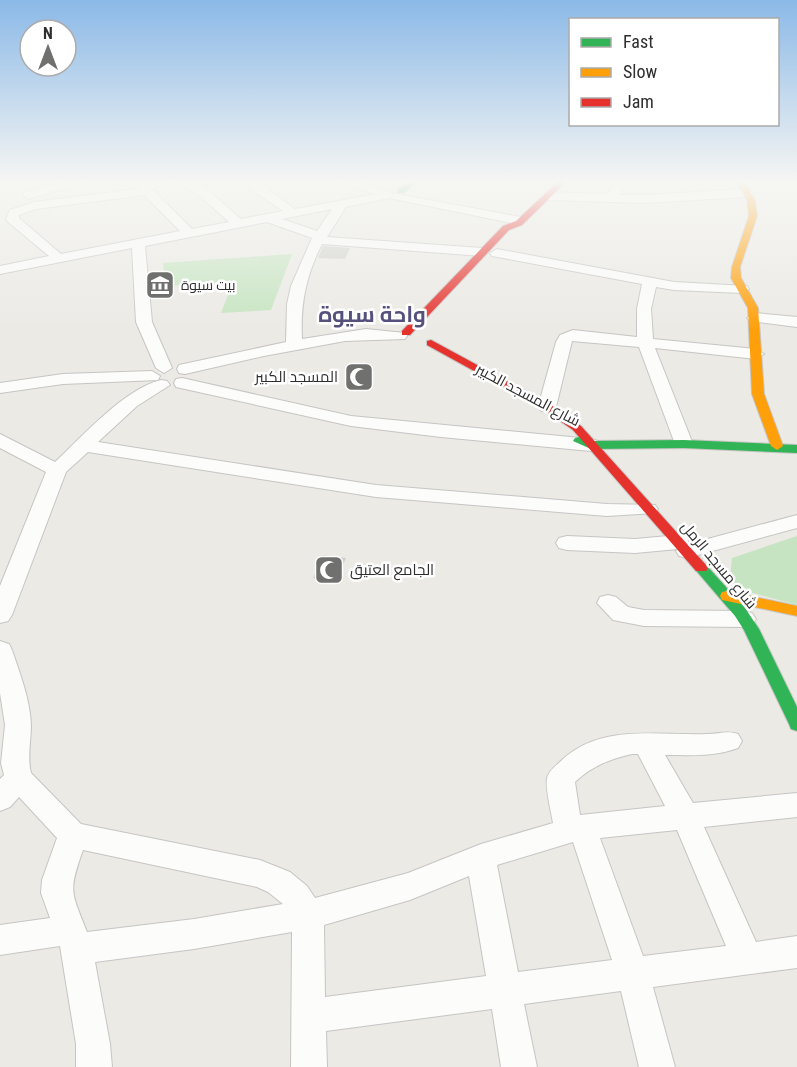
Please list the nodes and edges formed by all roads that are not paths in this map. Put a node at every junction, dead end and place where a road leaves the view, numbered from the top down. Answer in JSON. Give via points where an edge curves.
{"nodes":[{"id":1,"x":25,"y":230,"type":"edge"},
{"id":2,"x":186,"y":230,"type":"edge"},
{"id":3,"x":212,"y":230,"type":"edge"},
{"id":4,"x":297,"y":230,"type":"edge"},
{"id":5,"x":324,"y":230,"type":"edge"},
{"id":6,"x":505,"y":230,"type":"edge"},
{"id":7,"x":748,"y":230,"type":"edge"},
{"id":8,"x":319,"y":238,"type":"junction"},
{"id":9,"x":138,"y":244,"type":"junction"},
{"id":10,"x":489,"y":252,"type":"junction"},
{"id":11,"x":55,"y":255,"type":"junction"},
{"id":12,"x":0,"y":265,"type":"edge"},
{"id":13,"x":0,"y":270,"type":"edge"},
{"id":14,"x":650,"y":282,"type":"junction"},
{"id":15,"x":742,"y":289,"type":"junction"},
{"id":16,"x":755,"y":318,"type":"junction"},
{"id":17,"x":797,"y":322,"type":"edge"},
{"id":18,"x":431,"y":333,"type":"junction"},
{"id":19,"x":407,"y":341,"type":"junction"},
{"id":20,"x":645,"y":342,"type":"junction"},
{"id":21,"x":294,"y":345,"type":"junction"},
{"id":22,"x":756,"y":354,"type":"junction"},
{"id":23,"x":159,"y":376,"type":"junction"},
{"id":24,"x":184,"y":376,"type":"junction"},
{"id":25,"x":0,"y":388,"type":"edge"},
{"id":26,"x":547,"y":407,"type":"junction"},
{"id":27,"x":554,"y":429,"type":"dead end"},
{"id":28,"x":0,"y":440,"type":"edge"},
{"id":29,"x":684,"y":444,"type":"junction"},
{"id":30,"x":82,"y":445,"type":"junction"},
{"id":31,"x":591,"y":445,"type":"junction"},
{"id":32,"x":777,"y":446,"type":"junction"},
{"id":33,"x":797,"y":449,"type":"edge"},
{"id":34,"x":57,"y":470,"type":"junction"},
{"id":35,"x":648,"y":508,"type":"junction"},
{"id":36,"x":797,"y":521,"type":"edge"},
{"id":37,"x":567,"y":543,"type":"dead end"},
{"id":38,"x":683,"y":546,"type":"junction"},
{"id":39,"x":727,"y":596,"type":"junction"},
{"id":40,"x":608,"y":603,"type":"dead end"},
{"id":41,"x":797,"y":611,"type":"edge"},
{"id":42,"x":0,"y":614,"type":"edge"},
{"id":43,"x":744,"y":619,"type":"junction"},
{"id":44,"x":0,"y":650,"type":"edge"},
{"id":45,"x":797,"y":724,"type":"edge"},
{"id":46,"x":729,"y":741,"type":"dead end"},
{"id":47,"x":646,"y":744,"type":"junction"},
{"id":48,"x":18,"y":778,"type":"junction"},
{"id":49,"x":0,"y":799,"type":"edge"},
{"id":50,"x":797,"y":805,"type":"edge"},
{"id":51,"x":686,"y":818,"type":"junction"},
{"id":52,"x":575,"y":829,"type":"junction"},
{"id":53,"x":73,"y":835,"type":"junction"},
{"id":54,"x":481,"y":857,"type":"junction"},
{"id":55,"x":308,"y":915,"type":"junction"},
{"id":56,"x":73,"y":939,"type":"junction"},
{"id":57,"x":0,"y":940,"type":"edge"},
{"id":58,"x":797,"y":952,"type":"edge"},
{"id":59,"x":747,"y":958,"type":"junction"},
{"id":60,"x":633,"y":975,"type":"junction"},
{"id":61,"x":506,"y":991,"type":"junction"},
{"id":62,"x":309,"y":1016,"type":"junction"},
{"id":63,"x":94,"y":1067,"type":"edge"},
{"id":64,"x":309,"y":1067,"type":"edge"},
{"id":65,"x":519,"y":1067,"type":"edge"},
{"id":66,"x":657,"y":1067,"type":"edge"}],
"edges":[{"from":1,"to":11,"type":"street"},
{"from":2,"to":11,"type":"street"},
{"from":3,"to":9,"type":"street"},
{"from":4,"to":8,"type":"street"},
{"from":5,"to":8,"type":"street"},
{"from":6,"to":10,"type":"street"},
{"from":7,"to":15,"type":"street","via":[[736,267]]},
{"from":8,"to":10,"type":"street"},
{"from":8,"to":21,"type":"street","via":[[298,283],[292,321]]},
{"from":9,"to":13,"type":"street"},
{"from":9,"to":23,"type":"street","via":[[144,322]]},
{"from":10,"to":14,"type":"street"},
{"from":10,"to":18,"type":"street"},
{"from":10,"to":19,"type":"street"},
{"from":11,"to":12,"type":"street"},
{"from":14,"to":15,"type":"street"},
{"from":14,"to":20,"type":"street","via":[[644,309]]},
{"from":15,"to":16,"type":"street"},
{"from":16,"to":17,"type":"street"},
{"from":16,"to":22,"type":"street"},
{"from":18,"to":19,"type":"street","via":[[419,332]]},
{"from":18,"to":26,"type":"street","name":"شارع المسجد الكبير"},
{"from":19,"to":21,"type":"street","via":[[370,333]]},
{"from":20,"to":22,"type":"street"},
{"from":20,"to":26,"type":"street","via":[[581,334],[568,336]]},
{"from":20,"to":29,"type":"street"},
{"from":21,"to":24,"type":"street"},
{"from":22,"to":32,"type":"street","via":[[758,394]]},
{"from":23,"to":24,"type":"street"},
{"from":23,"to":25,"type":"street","via":[[63,379]]},
{"from":23,"to":30,"type":"street"},
{"from":24,"to":31,"type":"street","via":[[273,406],[353,421]]},
{"from":26,"to":31,"type":"street","name":"شارع المسجد الكبير"},
{"from":27,"to":31,"type":"street","name":"شارع المسجد الكبير"},
{"from":28,"to":34,"type":"street"},
{"from":29,"to":31,"type":"street"},
{"from":29,"to":32,"type":"street"},
{"from":30,"to":34,"type":"street"},
{"from":30,"to":35,"type":"street","via":[[369,490],[607,510]]},
{"from":31,"to":35,"type":"street","name":"شارع مسجد الرمل"},
{"from":32,"to":33,"type":"street"},
{"from":34,"to":42,"type":"street"},
{"from":35,"to":38,"type":"street","name":"شارع مسجد الرمل"},
{"from":36,"to":38,"type":"street"},
{"from":37,"to":38,"type":"street"},
{"from":38,"to":39,"type":"street","name":"شارع مسجد الرمل"},
{"from":39,"to":41,"type":"street"},
{"from":39,"to":43,"type":"street","name":"شارع مسجد الرمل"},
{"from":40,"to":43,"type":"street","via":[[621,614],[644,618]]},
{"from":43,"to":45,"type":"street","name":"شارع مسجد الرمل"},
{"from":44,"to":48,"type":"street","via":[[16,704]]},
{"from":46,"to":47,"type":"street","via":[[710,745]]},
{"from":47,"to":51,"type":"street"},
{"from":47,"to":52,"type":"street","via":[[603,750],[577,763],[561,778]]},
{"from":48,"to":49,"type":"street"},
{"from":48,"to":53,"type":"street"},
{"from":50,"to":51,"type":"street"},
{"from":51,"to":52,"type":"street"},
{"from":51,"to":59,"type":"street"},
{"from":52,"to":54,"type":"street"},
{"from":52,"to":60,"type":"street"},
{"from":53,"to":55,"type":"street","via":[[260,874],[279,882],[296,896]]},
{"from":53,"to":56,"type":"street","via":[[56,893]]},
{"from":54,"to":55,"type":"street","via":[[410,886]]},
{"from":54,"to":61,"type":"street"},
{"from":55,"to":56,"type":"street","via":[[194,934]]},
{"from":55,"to":62,"type":"street"},
{"from":56,"to":57,"type":"street"},
{"from":56,"to":63,"type":"street"},
{"from":58,"to":59,"type":"street"},
{"from":59,"to":60,"type":"street"},
{"from":60,"to":61,"type":"street"},
{"from":60,"to":66,"type":"street"},
{"from":61,"to":62,"type":"street"},
{"from":61,"to":65,"type":"street"},
{"from":62,"to":64,"type":"street"}]}
